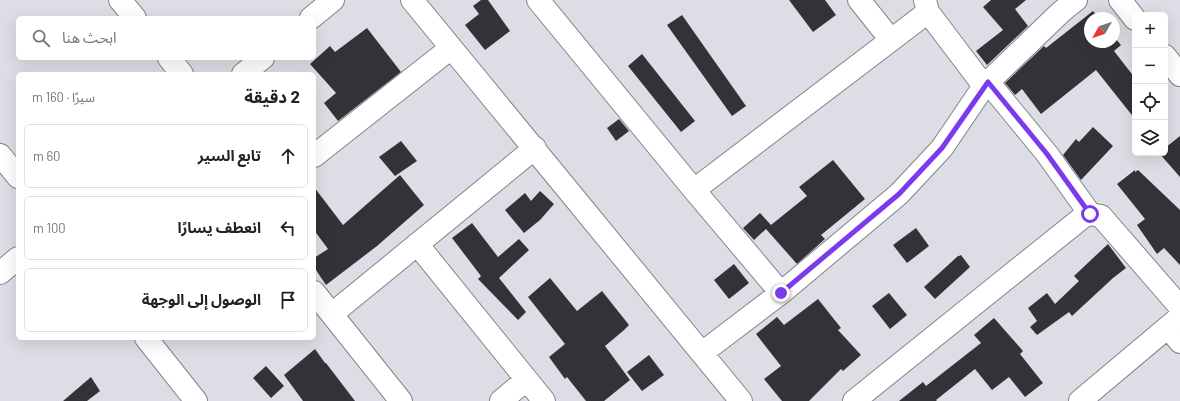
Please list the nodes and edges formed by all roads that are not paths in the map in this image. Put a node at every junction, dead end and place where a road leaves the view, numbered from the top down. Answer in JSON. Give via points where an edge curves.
{"nodes":[{"id":1,"x":120,"y":0,"type":"edge"},
{"id":2,"x":333,"y":0,"type":"edge"},
{"id":3,"x":412,"y":0,"type":"edge"},
{"id":4,"x":538,"y":0,"type":"edge"},
{"id":5,"x":859,"y":0,"type":"edge"},
{"id":6,"x":1120,"y":0,"type":"edge"},
{"id":7,"x":1063,"y":4,"type":"edge"},
{"id":8,"x":927,"y":6,"type":"edge"},
{"id":9,"x":1132,"y":15,"type":"edge"},
{"id":10,"x":133,"y":16,"type":"edge"},
{"id":11,"x":313,"y":16,"type":"edge"},
{"id":12,"x":891,"y":40,"type":"junction"},
{"id":13,"x":451,"y":48,"type":"junction"},
{"id":14,"x":170,"y":60,"type":"edge"},
{"id":15,"x":260,"y":60,"type":"edge"},
{"id":16,"x":1168,"y":60,"type":"edge"},
{"id":17,"x":180,"y":72,"type":"edge"},
{"id":18,"x":246,"y":72,"type":"edge"},
{"id":19,"x":1180,"y":75,"type":"edge"},
{"id":20,"x":986,"y":84,"type":"junction"},
{"id":21,"x":535,"y":148,"type":"junction"},
{"id":22,"x":316,"y":154,"type":"edge"},
{"id":23,"x":0,"y":155,"type":"edge"},
{"id":24,"x":16,"y":175,"type":"edge"},
{"id":25,"x":694,"y":190,"type":"junction"},
{"id":26,"x":1090,"y":214,"type":"junction"},
{"id":27,"x":417,"y":244,"type":"junction"},
{"id":28,"x":16,"y":260,"type":"edge"},
{"id":29,"x":0,"y":273,"type":"edge"},
{"id":30,"x":781,"y":293,"type":"junction"},
{"id":31,"x":316,"y":294,"type":"edge"},
{"id":32,"x":1180,"y":307,"type":"edge"},
{"id":33,"x":332,"y":314,"type":"junction"},
{"id":34,"x":1176,"y":329,"type":"edge"},
{"id":35,"x":148,"y":340,"type":"edge"},
{"id":36,"x":702,"y":353,"type":"junction"},
{"id":37,"x":526,"y":380,"type":"junction"},
{"id":38,"x":196,"y":401,"type":"edge"},
{"id":39,"x":401,"y":401,"type":"edge"},
{"id":40,"x":501,"y":401,"type":"edge"},
{"id":41,"x":544,"y":401,"type":"edge"},
{"id":42,"x":741,"y":401,"type":"edge"},
{"id":43,"x":854,"y":401,"type":"edge"},
{"id":44,"x":1080,"y":401,"type":"edge"}],
"edges":[{"from":1,"to":10,"type":"street"},
{"from":2,"to":11,"type":"street"},
{"from":3,"to":13,"type":"street"},
{"from":4,"to":25,"type":"street"},
{"from":5,"to":12,"type":"street"},
{"from":6,"to":9,"type":"street"},
{"from":7,"to":20,"type":"street"},
{"from":8,"to":12,"type":"street"},
{"from":8,"to":20,"type":"street"},
{"from":12,"to":25,"type":"street"},
{"from":13,"to":21,"type":"street"},
{"from":13,"to":22,"type":"street"},
{"from":14,"to":17,"type":"street"},
{"from":15,"to":18,"type":"street"},
{"from":16,"to":19,"type":"street"},
{"from":20,"to":26,"type":"street","via":[[1047,154]]},
{"from":20,"to":30,"type":"street","via":[[942,148],[899,194]]},
{"from":21,"to":27,"type":"street"},
{"from":21,"to":36,"type":"street"},
{"from":23,"to":24,"type":"street"},
{"from":25,"to":30,"type":"street"},
{"from":26,"to":32,"type":"street","via":[[1101,216]]},
{"from":26,"to":43,"type":"street"},
{"from":27,"to":33,"type":"street"},
{"from":27,"to":37,"type":"street"},
{"from":28,"to":29,"type":"street"},
{"from":30,"to":36,"type":"street"},
{"from":31,"to":33,"type":"street"},
{"from":33,"to":39,"type":"street"},
{"from":34,"to":44,"type":"street"},
{"from":35,"to":38,"type":"street"},
{"from":36,"to":42,"type":"street"},
{"from":37,"to":40,"type":"street"},
{"from":37,"to":41,"type":"street"}]}
